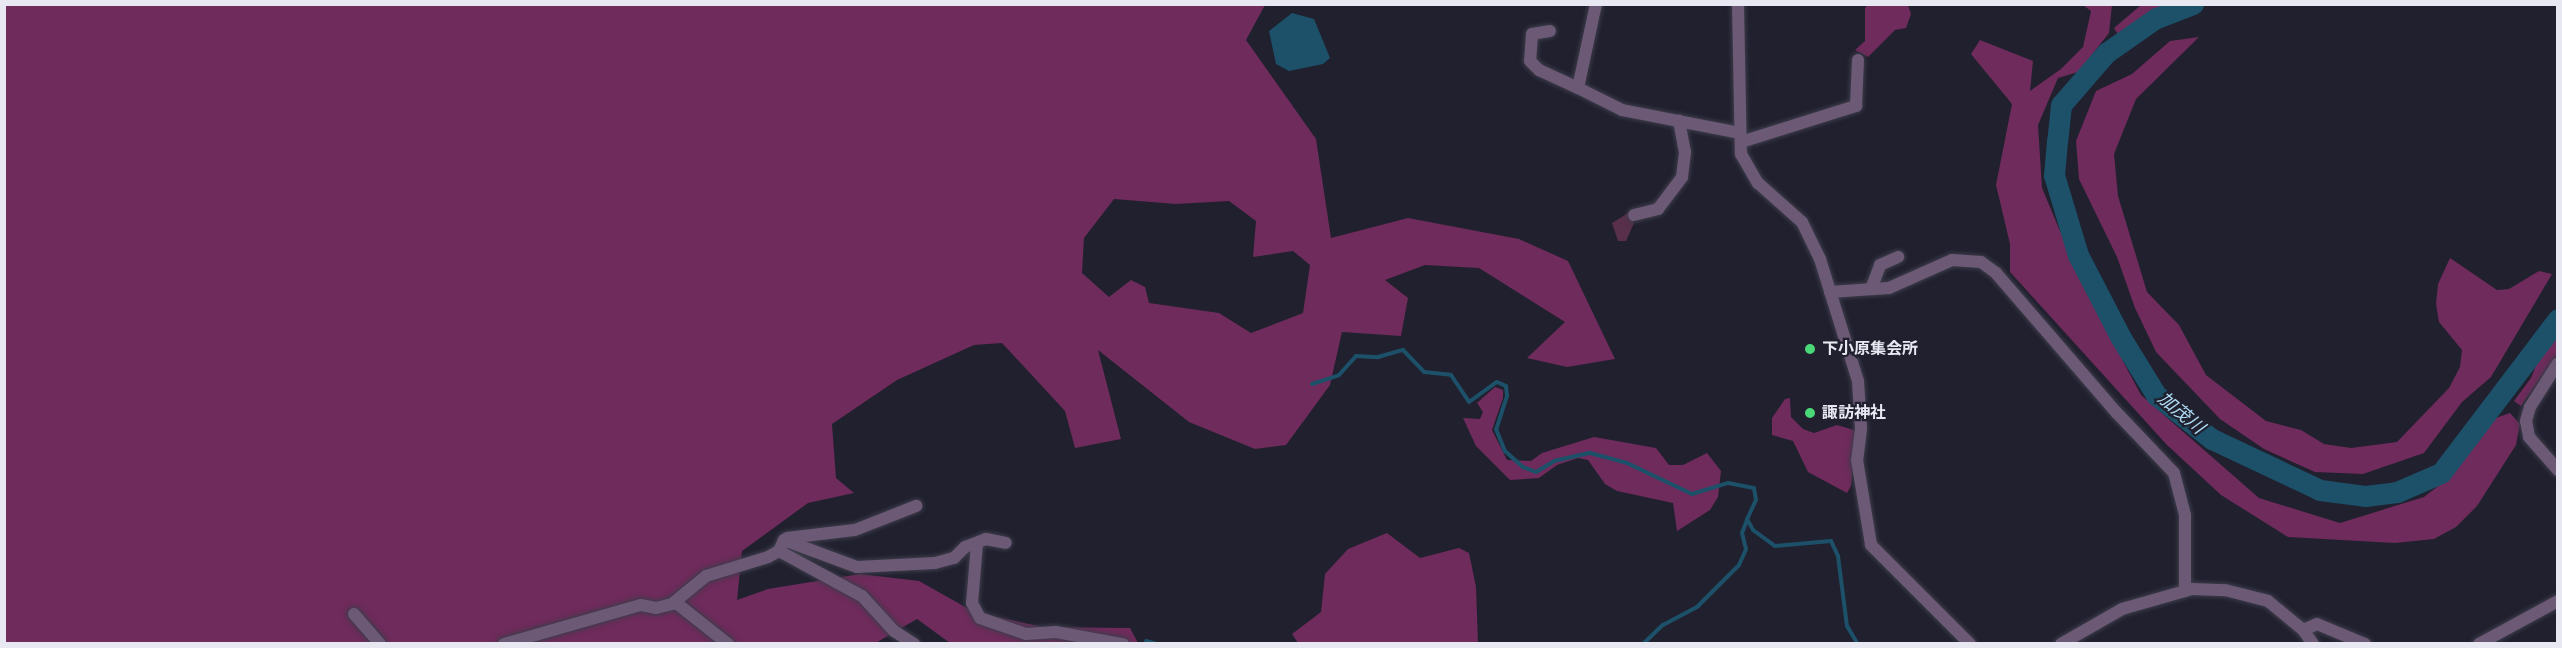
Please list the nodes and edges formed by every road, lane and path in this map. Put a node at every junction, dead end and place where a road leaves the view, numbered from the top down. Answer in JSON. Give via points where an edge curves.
{"nodes":[{"id":1,"x":1596,"y":4,"type":"edge"},
{"id":2,"x":1738,"y":4,"type":"edge"},
{"id":3,"x":1550,"y":31,"type":"dead end"},
{"id":4,"x":1858,"y":60,"type":"dead end"},
{"id":5,"x":1578,"y":88,"type":"junction"},
{"id":6,"x":1679,"y":121,"type":"junction"},
{"id":7,"x":1740,"y":137,"type":"junction"},
{"id":8,"x":1634,"y":215,"type":"dead end"},
{"id":9,"x":1898,"y":257,"type":"dead end"},
{"id":10,"x":1872,"y":289,"type":"junction"},
{"id":11,"x":1830,"y":292,"type":"junction"},
{"id":12,"x":2558,"y":363,"type":"edge"},
{"id":13,"x":2558,"y":470,"type":"edge"},
{"id":14,"x":916,"y":506,"type":"dead end"},
{"id":15,"x":1006,"y":543,"type":"dead end"},
{"id":16,"x":977,"y":544,"type":"junction"},
{"id":17,"x":782,"y":546,"type":"junction"},
{"id":18,"x":2186,"y":591,"type":"junction"},
{"id":19,"x":2558,"y":601,"type":"edge"},
{"id":20,"x":675,"y":602,"type":"junction"},
{"id":21,"x":354,"y":614,"type":"dead end"},
{"id":22,"x":2303,"y":630,"type":"junction"},
{"id":23,"x":380,"y":644,"type":"edge"},
{"id":24,"x":504,"y":644,"type":"edge"},
{"id":25,"x":728,"y":644,"type":"edge"},
{"id":26,"x":914,"y":644,"type":"edge"},
{"id":27,"x":1123,"y":644,"type":"edge"},
{"id":28,"x":1970,"y":644,"type":"edge"},
{"id":29,"x":2061,"y":644,"type":"edge"},
{"id":30,"x":2313,"y":644,"type":"edge"},
{"id":31,"x":2365,"y":644,"type":"edge"},
{"id":32,"x":2479,"y":644,"type":"edge"}],
"edges":[{"from":1,"to":5,"type":"street"},
{"from":2,"to":7,"type":"street"},
{"from":3,"to":5,"type":"street","via":[[1532,34],[1530,60],[1539,70]]},
{"from":4,"to":7,"type":"street","via":[[1856,106]]},
{"from":5,"to":6,"type":"street","via":[[1622,110]]},
{"from":6,"to":7,"type":"street"},
{"from":6,"to":8,"type":"street","via":[[1685,152],[1682,177],[1658,209]]},
{"from":7,"to":11,"type":"street","via":[[1741,154],[1758,183],[1802,222]]},
{"from":9,"to":10,"type":"street","via":[[1880,265]]},
{"from":10,"to":11,"type":"street"},
{"from":10,"to":18,"type":"street","via":[[1899,284],[1952,260],[1981,262],[1996,273],[2174,473],[2185,515]]},
{"from":11,"to":28,"type":"street","via":[[1858,381],[1861,429],[1857,460],[1871,545]]},
{"from":12,"to":13,"type":"street","via":[[2530,407],[2526,421],[2529,437]]},
{"from":14,"to":17,"type":"street","via":[[855,530]]},
{"from":15,"to":16,"type":"street","via":[[986,539]]},
{"from":16,"to":17,"type":"street","via":[[965,547],[954,558],[935,563],[857,567]]},
{"from":16,"to":27,"type":"street","via":[[972,603],[980,618],[1026,634],[1056,632]]},
{"from":17,"to":20,"type":"street","via":[[706,576]]},
{"from":17,"to":26,"type":"street","via":[[862,596],[894,631]]},
{"from":18,"to":22,"type":"street","via":[[2225,590],[2268,601]]},
{"from":18,"to":29,"type":"street","via":[[2122,609]]},
{"from":19,"to":32,"type":"street"},
{"from":20,"to":24,"type":"street","via":[[656,608],[640,605]]},
{"from":20,"to":25,"type":"street"},
{"from":21,"to":23,"type":"street"},
{"from":22,"to":30,"type":"street"},
{"from":22,"to":31,"type":"street","via":[[2317,624]]}]}
